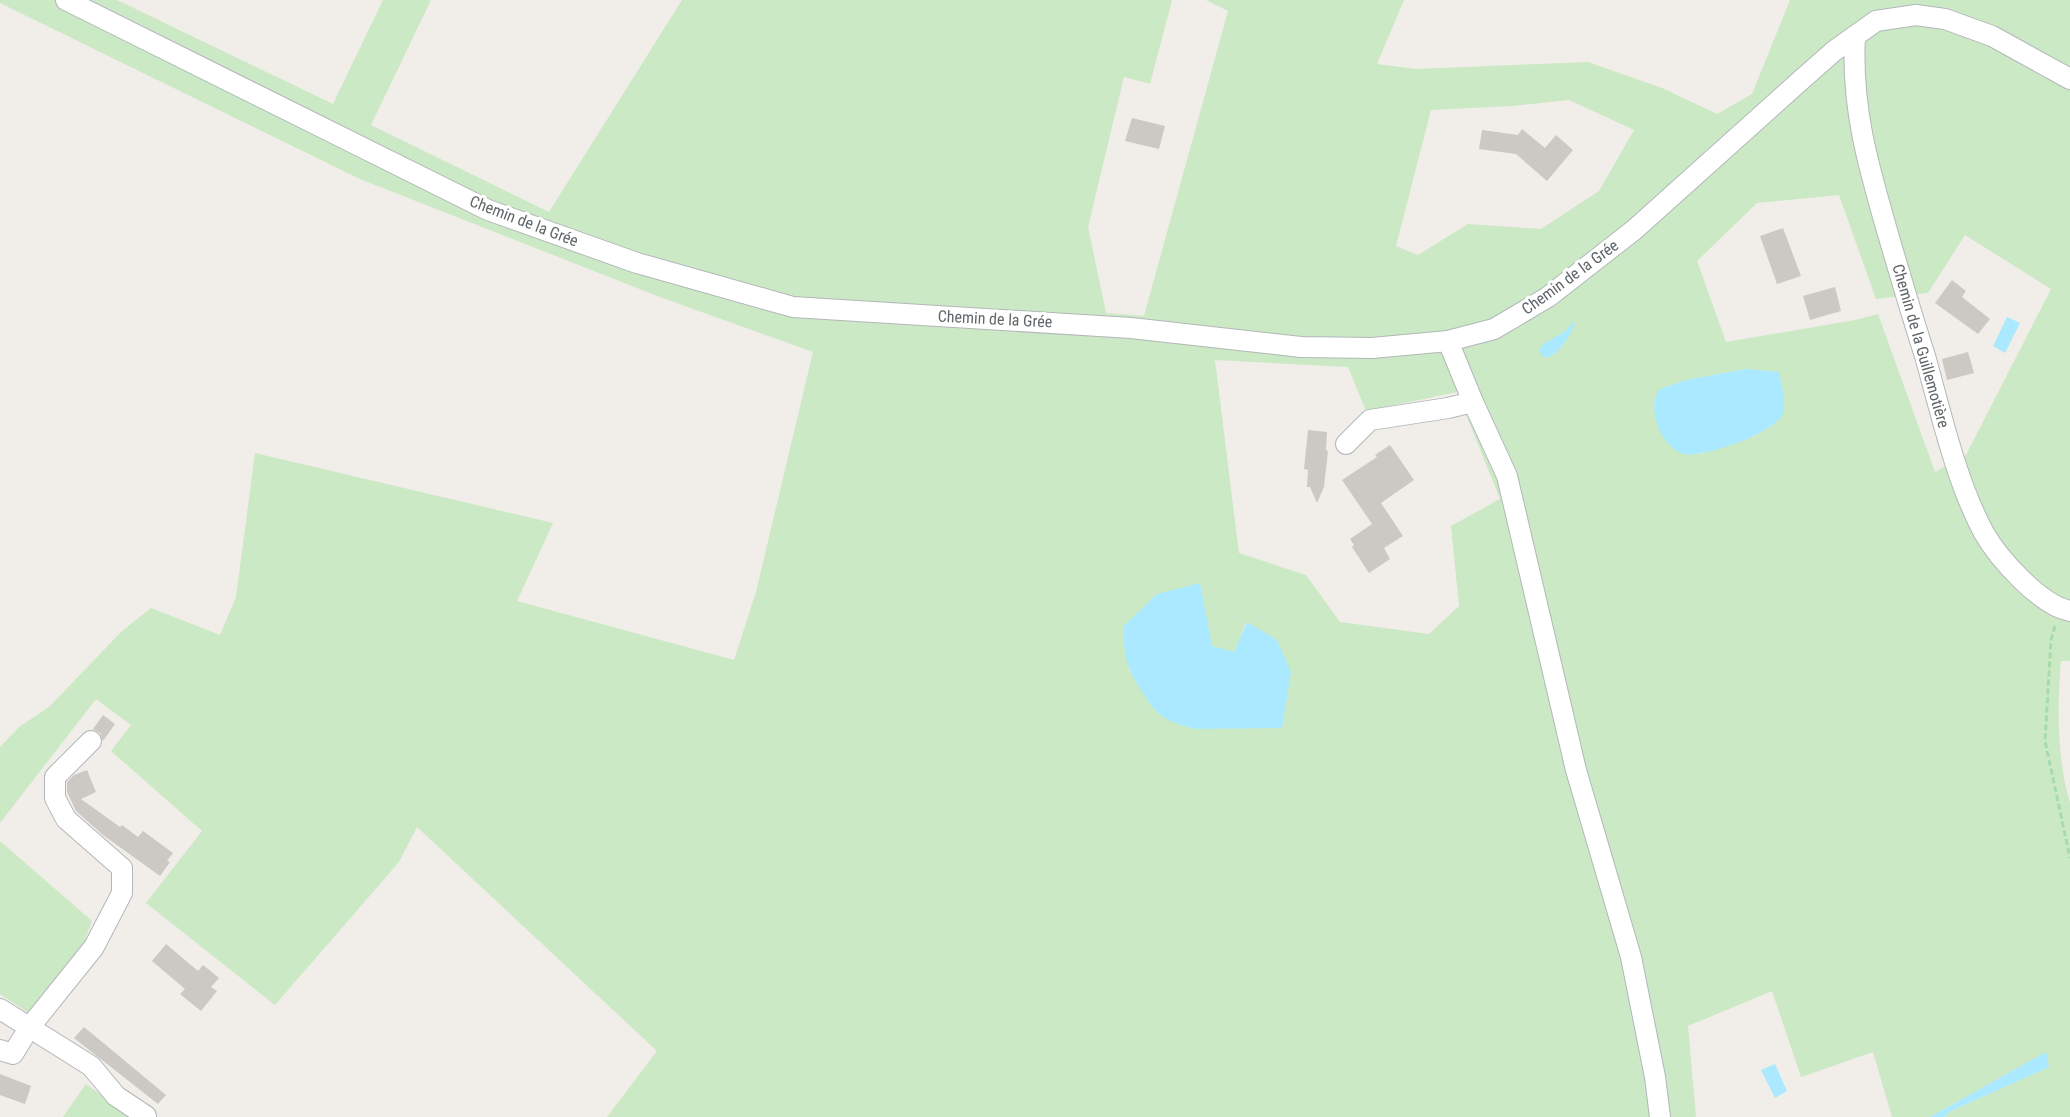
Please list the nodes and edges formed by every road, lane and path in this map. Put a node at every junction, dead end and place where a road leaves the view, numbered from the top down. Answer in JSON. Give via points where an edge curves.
{"nodes":[{"id":1,"x":66,"y":0,"type":"edge"},
{"id":2,"x":1855,"y":38,"type":"junction"},
{"id":3,"x":2070,"y":79,"type":"edge"},
{"id":4,"x":1448,"y":341,"type":"junction"},
{"id":5,"x":1473,"y":402,"type":"junction"},
{"id":6,"x":1346,"y":444,"type":"dead end"},
{"id":7,"x":2065,"y":610,"type":"edge"},
{"id":8,"x":91,"y":741,"type":"dead end"},
{"id":9,"x":2070,"y":858,"type":"edge"},
{"id":10,"x":0,"y":1009,"type":"edge"},
{"id":11,"x":29,"y":1028,"type":"junction"},
{"id":12,"x":0,"y":1050,"type":"edge"},
{"id":13,"x":146,"y":1116,"type":"edge"},
{"id":14,"x":1660,"y":1117,"type":"edge"}],
"edges":[{"from":1,"to":4,"type":"street","name":"Chemin de la Grée","via":[[488,210],[638,263],[793,307],[1131,328],[1301,347],[1372,348]]},
{"from":2,"to":3,"type":"street","name":"Chemin de la Grée","via":[[1876,21],[1916,15],[1945,19],[1992,36]]},
{"from":2,"to":4,"type":"street","name":"Chemin de la Grée","via":[[1834,51],[1634,230],[1548,297],[1494,329]]},
{"from":2,"to":7,"type":"street","name":"Chemin de la Guillemotière","via":[[1858,117],[1960,476],[1984,533],[1997,552],[2048,602]]},
{"from":4,"to":5,"type":"street"},
{"from":5,"to":6,"type":"street","via":[[1370,420]]},
{"from":5,"to":14,"type":"street","via":[[1507,476],[1576,770],[1631,957]]},
{"from":7,"to":9,"type":"path","via":[[2050,640],[2045,741]]},
{"from":8,"to":11,"type":"street","via":[[55,777],[55,798],[66,819],[122,868],[122,893],[94,947]]},
{"from":10,"to":11,"type":"street"},
{"from":11,"to":12,"type":"street","via":[[13,1054]]},
{"from":11,"to":13,"type":"street","via":[[91,1066],[116,1096]]}]}
